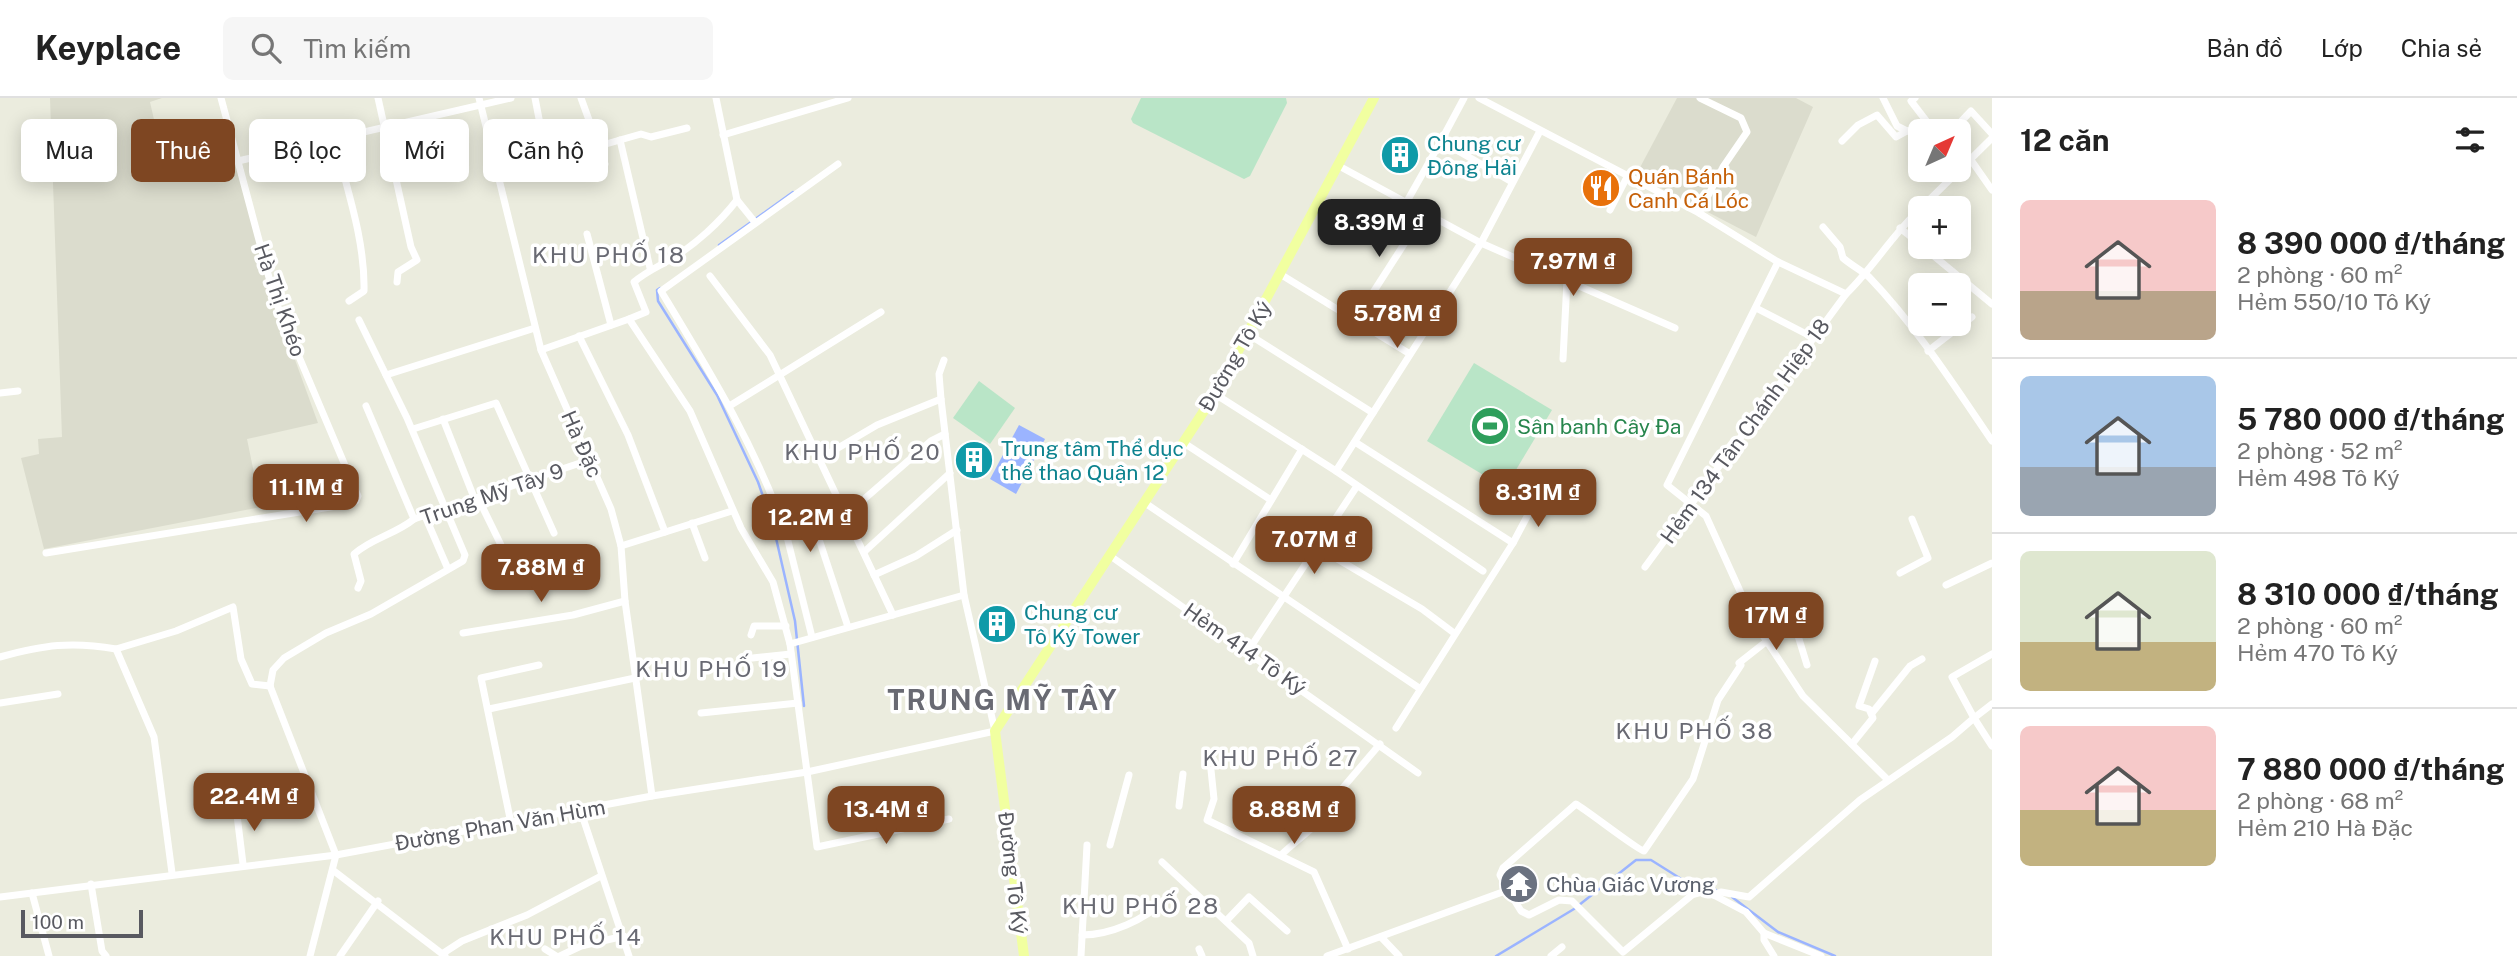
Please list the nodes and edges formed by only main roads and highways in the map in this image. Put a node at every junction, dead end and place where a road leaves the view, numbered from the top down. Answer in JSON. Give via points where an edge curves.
{"nodes":[{"id":1,"x":1374,"y":98,"type":"edge"},
{"id":2,"x":1024,"y":956,"type":"edge"}],
"edges":[{"from":1,"to":2,"type":"main road","name":"Đường Tô Ký","via":[[1215,394],[995,731]]}]}
